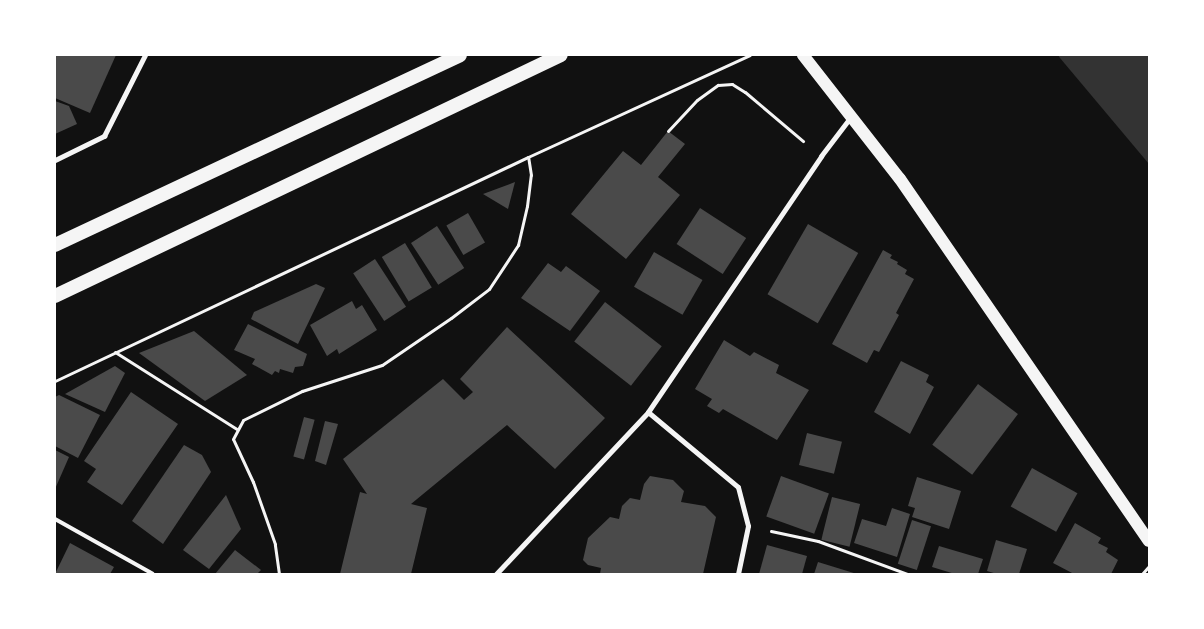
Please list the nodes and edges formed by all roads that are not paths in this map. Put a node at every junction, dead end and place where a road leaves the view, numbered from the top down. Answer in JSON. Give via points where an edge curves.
{"nodes":[{"id":1,"x":145,"y":55,"type":"edge"},
{"id":2,"x":460,"y":55,"type":"edge"},
{"id":3,"x":561,"y":55,"type":"edge"},
{"id":4,"x":803,"y":55,"type":"edge"},
{"id":5,"x":852,"y":116,"type":"junction"},
{"id":6,"x":55,"y":160,"type":"edge"},
{"id":7,"x":55,"y":245,"type":"edge"},
{"id":8,"x":55,"y":296,"type":"edge"},
{"id":9,"x":648,"y":412,"type":"junction"},
{"id":10,"x":55,"y":518,"type":"edge"},
{"id":11,"x":1149,"y":542,"type":"edge"},
{"id":12,"x":153,"y":574,"type":"edge"},
{"id":13,"x":496,"y":574,"type":"edge"},
{"id":14,"x":738,"y":574,"type":"edge"}],
"edges":[{"from":1,"to":6,"type":"street","via":[[104,136]]},
{"from":2,"to":7,"type":"highway"},
{"from":3,"to":8,"type":"highway"},
{"from":4,"to":5,"type":"main road"},
{"from":5,"to":9,"type":"street","via":[[820,156]]},
{"from":5,"to":11,"type":"main road","via":[[900,179]]},
{"from":9,"to":13,"type":"street"},
{"from":9,"to":14,"type":"street","via":[[738,487],[748,526]]},
{"from":10,"to":12,"type":"lane"}]}
